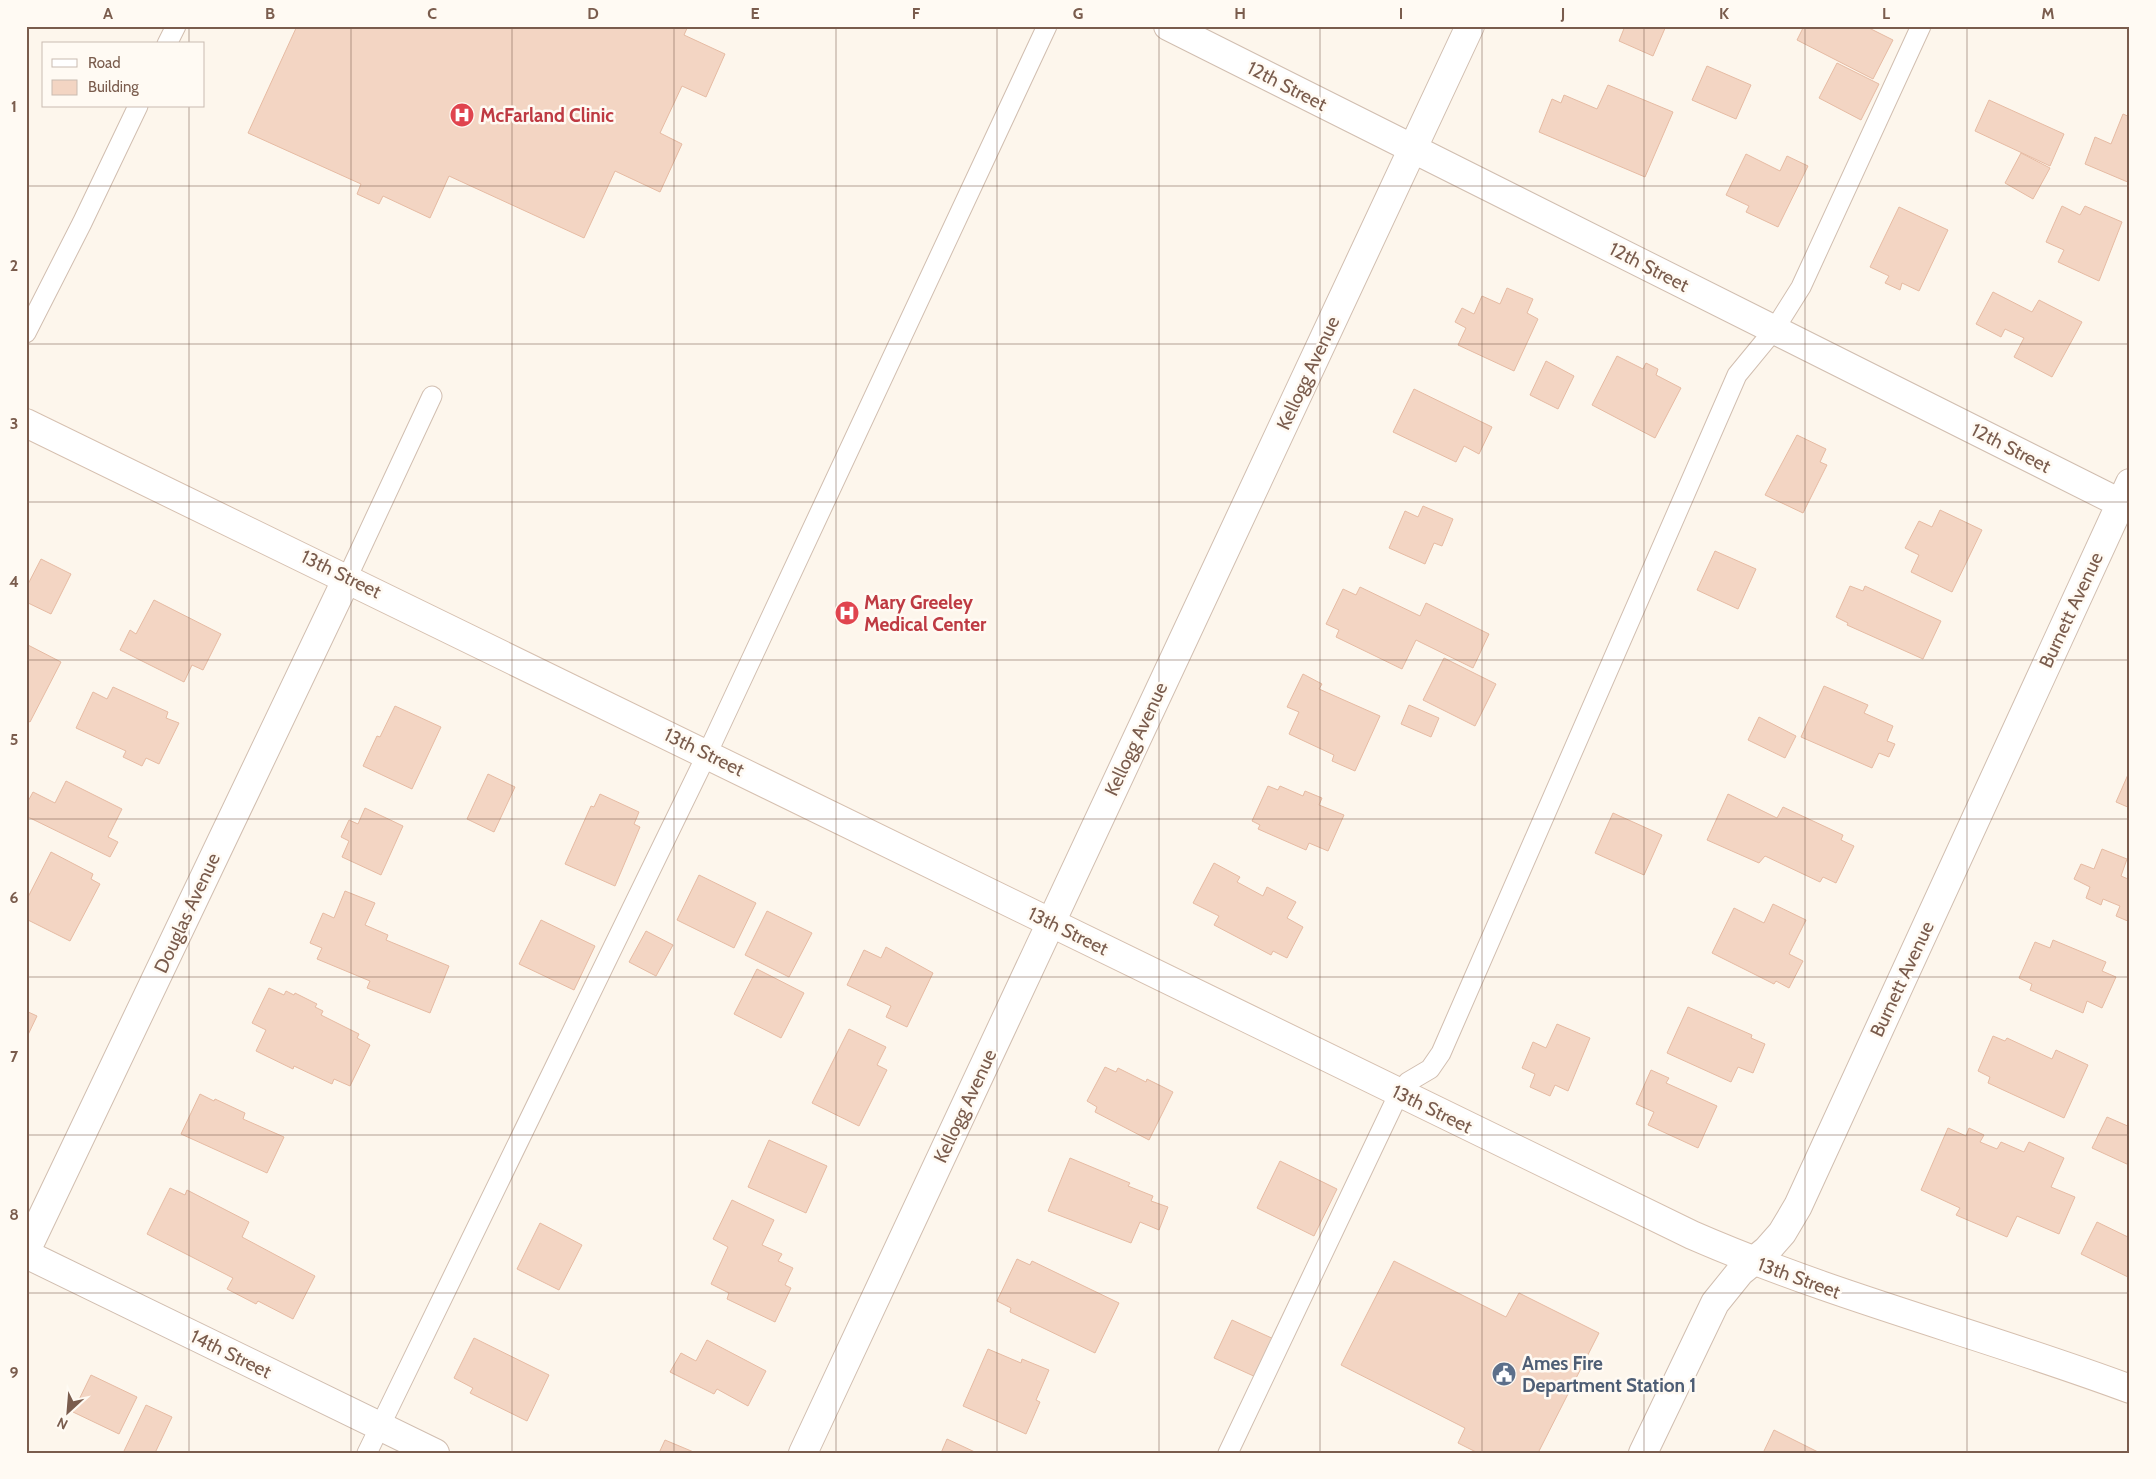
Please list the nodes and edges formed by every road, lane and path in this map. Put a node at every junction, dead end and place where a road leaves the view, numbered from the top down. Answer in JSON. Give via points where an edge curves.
{"nodes":[{"id":1,"x":176,"y":26,"type":"edge"},
{"id":2,"x":1047,"y":26,"type":"edge"},
{"id":3,"x":1168,"y":26,"type":"edge"},
{"id":4,"x":1470,"y":26,"type":"edge"},
{"id":5,"x":1921,"y":26,"type":"edge"},
{"id":6,"x":169,"y":42,"type":"edge"},
{"id":7,"x":137,"y":108,"type":"edge"},
{"id":8,"x":1412,"y":149,"type":"junction"},
{"id":9,"x":1774,"y":330,"type":"junction"},
{"id":10,"x":26,"y":333,"type":"edge"},
{"id":11,"x":432,"y":396,"type":"dead end"},
{"id":12,"x":26,"y":423,"type":"edge"},
{"id":13,"x":2127,"y":498,"type":"edge"},
{"id":14,"x":348,"y":576,"type":"junction"},
{"id":15,"x":707,"y":754,"type":"junction"},
{"id":16,"x":1050,"y":923,"type":"junction"},
{"id":17,"x":1399,"y":1093,"type":"junction"},
{"id":18,"x":26,"y":1250,"type":"edge"},
{"id":19,"x":26,"y":1254,"type":"edge"},
{"id":20,"x":1752,"y":1261,"type":"junction"},
{"id":21,"x":2130,"y":1389,"type":"edge"},
{"id":22,"x":380,"y":1426,"type":"junction"},
{"id":23,"x":367,"y":1453,"type":"edge"},
{"id":24,"x":435,"y":1453,"type":"edge"},
{"id":25,"x":803,"y":1453,"type":"edge"},
{"id":26,"x":1228,"y":1453,"type":"edge"},
{"id":27,"x":1643,"y":1453,"type":"edge"}],
"edges":[{"from":1,"to":6,"type":"lane"},
{"from":2,"to":15,"type":"lane"},
{"from":3,"to":8,"type":"street","name":"12th Street"},
{"from":4,"to":8,"type":"street","name":"Kellogg Avenue"},
{"from":5,"to":9,"type":"lane","via":[[1801,287]]},
{"from":7,"to":10,"type":"lane"},
{"from":8,"to":9,"type":"street","name":"12th Street"},
{"from":8,"to":16,"type":"street","name":"Kellogg Avenue"},
{"from":9,"to":13,"type":"street","name":"12th Street"},
{"from":9,"to":17,"type":"lane","via":[[1737,375],[1441,1053],[1430,1069],[1408,1082]]},
{"from":11,"to":14,"type":"lane"},
{"from":12,"to":14,"type":"street","name":"13th Street"},
{"from":13,"to":20,"type":"street","name":"Burnett Avenue","via":[[1798,1206],[1782,1233]]},
{"from":14,"to":15,"type":"street","name":"13th Street"},
{"from":14,"to":18,"type":"street","name":"Douglas Avenue"},
{"from":15,"to":16,"type":"street","name":"13th Street"},
{"from":15,"to":22,"type":"lane"},
{"from":16,"to":17,"type":"street","name":"13th Street"},
{"from":16,"to":25,"type":"street","name":"Kellogg Avenue"},
{"from":17,"to":20,"type":"street","name":"13th Street"},
{"from":17,"to":26,"type":"lane"},
{"from":19,"to":22,"type":"street","name":"14th Street"},
{"from":20,"to":21,"type":"street","name":"13th Street"},
{"from":20,"to":27,"type":"street","name":"Burnett Avenue","via":[[1716,1303]]},
{"from":22,"to":23,"type":"lane"},
{"from":22,"to":24,"type":"street","name":"14th Street"}]}
